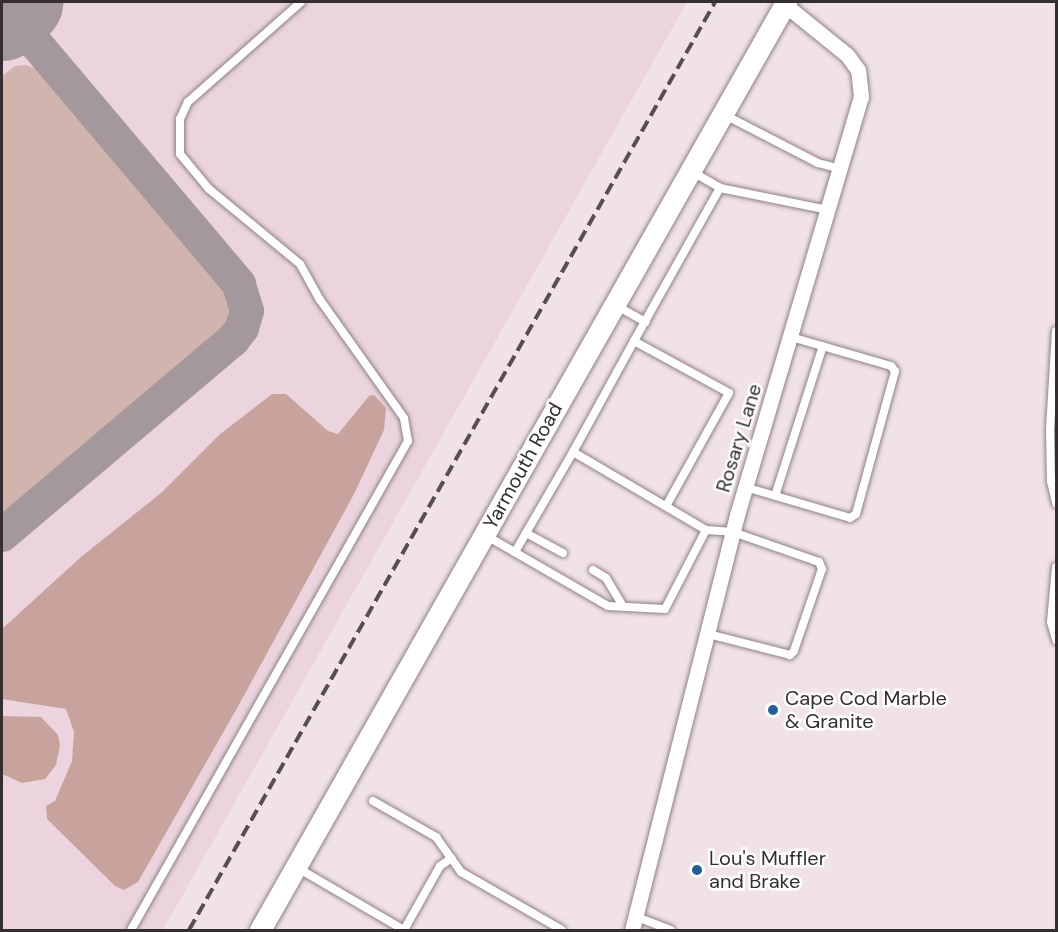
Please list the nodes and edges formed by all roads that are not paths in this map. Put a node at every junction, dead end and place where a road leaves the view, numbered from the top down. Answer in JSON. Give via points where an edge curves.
{"nodes":[{"id":1,"x":301,"y":2,"type":"edge"},
{"id":2,"x":785,"y":3,"type":"edge"},
{"id":3,"x":722,"y":113,"type":"junction"},
{"id":4,"x":842,"y":169,"type":"junction"},
{"id":5,"x":690,"y":171,"type":"junction"},
{"id":6,"x":720,"y":188,"type":"junction"},
{"id":7,"x":829,"y":211,"type":"junction"},
{"id":8,"x":614,"y":305,"type":"junction"},
{"id":9,"x":646,"y":322,"type":"junction"},
{"id":10,"x":1056,"y":331,"type":"edge"},
{"id":11,"x":791,"y":337,"type":"junction"},
{"id":12,"x":634,"y":341,"type":"junction"},
{"id":13,"x":822,"y":346,"type":"junction"},
{"id":14,"x":573,"y":452,"type":"junction"},
{"id":15,"x":746,"y":488,"type":"junction"},
{"id":16,"x":775,"y":496,"type":"junction"},
{"id":17,"x":1056,"y":503,"type":"edge"},
{"id":18,"x":666,"y":506,"type":"junction"},
{"id":19,"x":706,"y":530,"type":"junction"},
{"id":20,"x":733,"y":532,"type":"junction"},
{"id":21,"x":526,"y":533,"type":"junction"},
{"id":22,"x":484,"y":535,"type":"junction"},
{"id":23,"x":515,"y":552,"type":"junction"},
{"id":24,"x":563,"y":553,"type":"dead end"},
{"id":25,"x":1056,"y":567,"type":"edge"},
{"id":26,"x":592,"y":570,"type":"dead end"},
{"id":27,"x":623,"y":606,"type":"junction"},
{"id":28,"x":708,"y":634,"type":"junction"},
{"id":29,"x":1056,"y":639,"type":"edge"},
{"id":30,"x":374,"y":801,"type":"dead end"},
{"id":31,"x":452,"y":858,"type":"junction"},
{"id":32,"x":296,"y":867,"type":"junction"},
{"id":33,"x":634,"y":924,"type":"edge"},
{"id":34,"x":131,"y":930,"type":"edge"},
{"id":35,"x":260,"y":930,"type":"edge"},
{"id":36,"x":404,"y":930,"type":"edge"},
{"id":37,"x":562,"y":930,"type":"edge"},
{"id":38,"x":671,"y":930,"type":"edge"}],
"edges":[{"from":1,"to":34,"type":"lane","via":[[188,102],[180,119],[180,154],[209,189],[300,264],[320,300],[404,418],[408,441]]},
{"from":2,"to":3,"type":"main road","name":"Yarmouth Road"},
{"from":2,"to":4,"type":"street","name":"Rosary Lane","via":[[811,22],[858,70],[861,97]]},
{"from":3,"to":4,"type":"lane","via":[[818,164]]},
{"from":3,"to":5,"type":"main road","name":"Yarmouth Road"},
{"from":4,"to":7,"type":"street","name":"Rosary Lane"},
{"from":5,"to":6,"type":"lane"},
{"from":5,"to":8,"type":"main road","name":"Yarmouth Road"},
{"from":6,"to":7,"type":"lane"},
{"from":6,"to":9,"type":"lane"},
{"from":7,"to":11,"type":"street","name":"Rosary Lane"},
{"from":8,"to":9,"type":"lane"},
{"from":8,"to":22,"type":"main road","name":"Yarmouth Road"},
{"from":9,"to":12,"type":"lane"},
{"from":10,"to":17,"type":"lane","via":[[1050,429],[1051,481]]},
{"from":11,"to":13,"type":"lane"},
{"from":11,"to":15,"type":"street","name":"Rosary Lane"},
{"from":12,"to":14,"type":"lane"},
{"from":12,"to":18,"type":"lane","via":[[729,393]]},
{"from":13,"to":16,"type":"lane"},
{"from":13,"to":16,"type":"lane","via":[[891,366],[895,371],[856,514],[850,518]]},
{"from":14,"to":18,"type":"lane"},
{"from":14,"to":21,"type":"lane"},
{"from":15,"to":16,"type":"lane"},
{"from":15,"to":20,"type":"street","name":"Rosary Lane"},
{"from":18,"to":19,"type":"lane"},
{"from":19,"to":20,"type":"lane"},
{"from":19,"to":27,"type":"lane","via":[[665,609]]},
{"from":20,"to":28,"type":"street","name":"Rosary Lane"},
{"from":20,"to":28,"type":"lane","via":[[819,562],[822,569],[790,655]]},
{"from":21,"to":23,"type":"lane"},
{"from":21,"to":24,"type":"lane"},
{"from":22,"to":23,"type":"lane"},
{"from":22,"to":32,"type":"main road","name":"Yarmouth Road"},
{"from":23,"to":27,"type":"lane","via":[[608,606]]},
{"from":25,"to":29,"type":"lane","via":[[1051,622]]},
{"from":26,"to":27,"type":"lane","via":[[606,578]]},
{"from":28,"to":33,"type":"street","name":"Rosary Lane"},
{"from":30,"to":31,"type":"lane","via":[[436,837]]},
{"from":31,"to":36,"type":"lane","via":[[440,867]]},
{"from":31,"to":37,"type":"lane","via":[[461,872]]},
{"from":32,"to":35,"type":"main road","name":"Yarmouth Road"},
{"from":32,"to":36,"type":"lane"},
{"from":33,"to":38,"type":"lane"}]}
